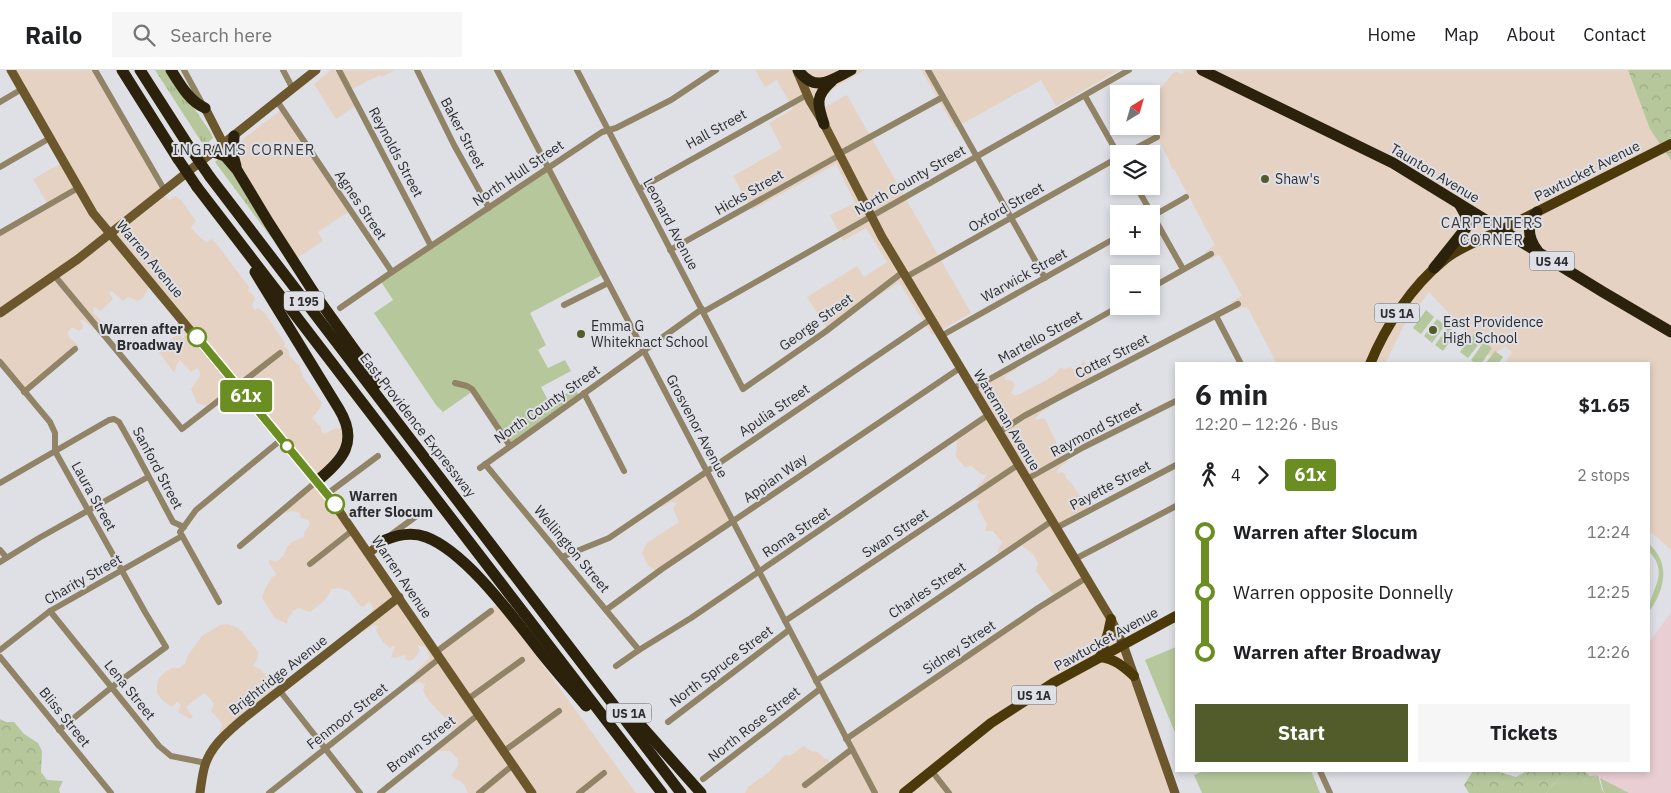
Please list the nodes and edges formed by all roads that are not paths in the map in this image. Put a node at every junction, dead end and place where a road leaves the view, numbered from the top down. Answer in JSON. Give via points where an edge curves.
{"nodes":[{"id":1,"x":11,"y":70,"type":"edge"},
{"id":2,"x":95,"y":70,"type":"edge"},
{"id":3,"x":122,"y":70,"type":"edge"},
{"id":4,"x":140,"y":70,"type":"edge"},
{"id":5,"x":171,"y":70,"type":"edge"},
{"id":6,"x":184,"y":70,"type":"edge"},
{"id":7,"x":283,"y":70,"type":"edge"},
{"id":8,"x":316,"y":70,"type":"edge"},
{"id":9,"x":339,"y":70,"type":"edge"},
{"id":10,"x":416,"y":70,"type":"edge"},
{"id":11,"x":497,"y":70,"type":"edge"},
{"id":12,"x":577,"y":70,"type":"edge"},
{"id":13,"x":716,"y":70,"type":"edge"},
{"id":14,"x":797,"y":70,"type":"edge"},
{"id":15,"x":850,"y":70,"type":"edge"},
{"id":16,"x":928,"y":70,"type":"edge"},
{"id":17,"x":1128,"y":70,"type":"edge"},
{"id":18,"x":1202,"y":70,"type":"edge"},
{"id":19,"x":835,"y":79,"type":"junction"},
{"id":20,"x":22,"y":89,"type":"junction"},
{"id":21,"x":293,"y":89,"type":"junction"},
{"id":22,"x":807,"y":95,"type":"junction"},
{"id":23,"x":943,"y":96,"type":"junction"},
{"id":24,"x":1085,"y":96,"type":"junction"},
{"id":25,"x":277,"y":101,"type":"junction"},
{"id":26,"x":0,"y":102,"type":"edge"},
{"id":27,"x":205,"y":108,"type":"junction"},
{"id":28,"x":824,"y":124,"type":"junction"},
{"id":29,"x":608,"y":130,"type":"junction"},
{"id":30,"x":234,"y":136,"type":"junction"},
{"id":31,"x":1157,"y":137,"type":"dead end"},
{"id":32,"x":50,"y":138,"type":"junction"},
{"id":33,"x":224,"y":144,"type":"junction"},
{"id":34,"x":1671,"y":144,"type":"edge"},
{"id":35,"x":1113,"y":145,"type":"edge"},
{"id":36,"x":1142,"y":145,"type":"edge"},
{"id":37,"x":214,"y":152,"type":"junction"},
{"id":38,"x":839,"y":154,"type":"junction"},
{"id":39,"x":977,"y":157,"type":"junction"},
{"id":40,"x":1110,"y":161,"type":"edge"},
{"id":41,"x":0,"y":167,"type":"edge"},
{"id":42,"x":549,"y":168,"type":"junction"},
{"id":43,"x":237,"y":170,"type":"junction"},
{"id":44,"x":78,"y":188,"type":"junction"},
{"id":45,"x":639,"y":189,"type":"junction"},
{"id":46,"x":165,"y":191,"type":"junction"},
{"id":47,"x":1186,"y":196,"type":"dead end"},
{"id":48,"x":1459,"y":204,"type":"junction"},
{"id":49,"x":488,"y":208,"type":"junction"},
{"id":50,"x":1160,"y":212,"type":"edge"},
{"id":51,"x":1537,"y":212,"type":"junction"},
{"id":52,"x":871,"y":217,"type":"junction"},
{"id":53,"x":1011,"y":218,"type":"junction"},
{"id":54,"x":225,"y":224,"type":"junction"},
{"id":55,"x":1160,"y":230,"type":"edge"},
{"id":56,"x":1502,"y":230,"type":"junction"},
{"id":57,"x":0,"y":233,"type":"edge"},
{"id":58,"x":110,"y":234,"type":"junction"},
{"id":59,"x":1110,"y":241,"type":"edge"},
{"id":60,"x":431,"y":246,"type":"junction"},
{"id":61,"x":670,"y":250,"type":"junction"},
{"id":62,"x":1211,"y":254,"type":"dead end"},
{"id":63,"x":1542,"y":254,"type":"junction"},
{"id":64,"x":1434,"y":268,"type":"junction"},
{"id":65,"x":1183,"y":269,"type":"junction"},
{"id":66,"x":392,"y":272,"type":"junction"},
{"id":67,"x":54,"y":275,"type":"junction"},
{"id":68,"x":904,"y":275,"type":"junction"},
{"id":69,"x":1044,"y":278,"type":"junction"},
{"id":70,"x":608,"y":283,"type":"junction"},
{"id":71,"x":1160,"y":283,"type":"edge"},
{"id":72,"x":1238,"y":304,"type":"dead end"},
{"id":73,"x":564,"y":305,"type":"dead end"},
{"id":74,"x":340,"y":308,"type":"dead end"},
{"id":75,"x":702,"y":310,"type":"junction"},
{"id":76,"x":1110,"y":312,"type":"edge"},
{"id":77,"x":0,"y":313,"type":"edge"},
{"id":78,"x":1216,"y":316,"type":"junction"},
{"id":79,"x":930,"y":319,"type":"junction"},
{"id":80,"x":1671,"y":332,"type":"edge"},
{"id":81,"x":941,"y":336,"type":"junction"},
{"id":82,"x":75,"y":349,"type":"dead end"},
{"id":83,"x":644,"y":351,"type":"junction"},
{"id":84,"x":280,"y":353,"type":"dead end"},
{"id":85,"x":0,"y":362,"type":"edge"},
{"id":86,"x":1240,"y":362,"type":"edge"},
{"id":87,"x":1371,"y":362,"type":"edge"},
{"id":88,"x":960,"y":368,"type":"junction"},
{"id":89,"x":455,"y":384,"type":"dead end"},
{"id":90,"x":237,"y":386,"type":"junction"},
{"id":91,"x":972,"y":389,"type":"junction"},
{"id":92,"x":743,"y":390,"type":"joint"},
{"id":93,"x":24,"y":392,"type":"junction"},
{"id":94,"x":584,"y":394,"type":"junction"},
{"id":95,"x":1175,"y":402,"type":"edge"},
{"id":96,"x":988,"y":415,"type":"junction"},
{"id":97,"x":399,"y":425,"type":"junction"},
{"id":98,"x":999,"y":432,"type":"junction"},
{"id":99,"x":282,"y":439,"type":"junction"},
{"id":100,"x":510,"y":446,"type":"junction"},
{"id":101,"x":55,"y":451,"type":"junction"},
{"id":102,"x":378,"y":456,"type":"dead end"},
{"id":103,"x":1018,"y":464,"type":"junction"},
{"id":104,"x":1175,"y":465,"type":"edge"},
{"id":105,"x":482,"y":466,"type":"joint"},
{"id":106,"x":624,"y":471,"type":"dead end"},
{"id":107,"x":707,"y":471,"type":"junction"},
{"id":108,"x":148,"y":477,"type":"junction"},
{"id":109,"x":1027,"y":479,"type":"junction"},
{"id":110,"x":317,"y":482,"type":"junction"},
{"id":111,"x":0,"y":483,"type":"edge"},
{"id":112,"x":327,"y":494,"type":"junction"},
{"id":113,"x":1175,"y":507,"type":"edge"},
{"id":114,"x":88,"y":510,"type":"junction"},
{"id":115,"x":422,"y":512,"type":"dead end"},
{"id":116,"x":733,"y":522,"type":"junction"},
{"id":117,"x":1054,"y":524,"type":"junction"},
{"id":118,"x":184,"y":527,"type":"junction"},
{"id":119,"x":353,"y":530,"type":"junction"},
{"id":120,"x":182,"y":536,"type":"junction"},
{"id":121,"x":386,"y":540,"type":"junction"},
{"id":122,"x":240,"y":546,"type":"dead end"},
{"id":123,"x":0,"y":550,"type":"edge"},
{"id":124,"x":369,"y":553,"type":"junction"},
{"id":125,"x":6,"y":557,"type":"junction"},
{"id":126,"x":562,"y":557,"type":"junction"},
{"id":127,"x":1075,"y":559,"type":"junction"},
{"id":128,"x":0,"y":562,"type":"edge"},
{"id":129,"x":310,"y":564,"type":"dead end"},
{"id":130,"x":121,"y":571,"type":"junction"},
{"id":131,"x":759,"y":571,"type":"junction"},
{"id":132,"x":1086,"y":578,"type":"junction"},
{"id":133,"x":399,"y":597,"type":"junction"},
{"id":134,"x":219,"y":602,"type":"dead end"},
{"id":135,"x":606,"y":610,"type":"junction"},
{"id":136,"x":50,"y":611,"type":"junction"},
{"id":137,"x":491,"y":611,"type":"dead end"},
{"id":138,"x":1175,"y":617,"type":"edge"},
{"id":139,"x":1111,"y":620,"type":"junction"},
{"id":140,"x":785,"y":622,"type":"junction"},
{"id":141,"x":789,"y":630,"type":"junction"},
{"id":142,"x":559,"y":633,"type":"junction"},
{"id":143,"x":1123,"y":644,"type":"junction"},
{"id":144,"x":0,"y":650,"type":"edge"},
{"id":145,"x":639,"y":650,"type":"junction"},
{"id":146,"x":438,"y":655,"type":"junction"},
{"id":147,"x":0,"y":657,"type":"edge"},
{"id":148,"x":1100,"y":657,"type":"junction"},
{"id":149,"x":522,"y":660,"type":"dead end"},
{"id":150,"x":616,"y":666,"type":"dead end"},
{"id":151,"x":1134,"y":676,"type":"junction"},
{"id":152,"x":816,"y":681,"type":"junction"},
{"id":153,"x":112,"y":687,"type":"junction"},
{"id":154,"x":820,"y":689,"type":"junction"},
{"id":155,"x":280,"y":690,"type":"junction"},
{"id":156,"x":468,"y":699,"type":"junction"},
{"id":157,"x":559,"y":711,"type":"dead end"},
{"id":158,"x":479,"y":714,"type":"junction"},
{"id":159,"x":668,"y":722,"type":"dead end"},
{"id":160,"x":59,"y":730,"type":"junction"},
{"id":161,"x":846,"y":739,"type":"junction"},
{"id":162,"x":325,"y":749,"type":"junction"},
{"id":163,"x":852,"y":750,"type":"junction"},
{"id":164,"x":504,"y":751,"type":"junction"},
{"id":165,"x":206,"y":763,"type":"junction"},
{"id":166,"x":513,"y":765,"type":"junction"},
{"id":167,"x":931,"y":770,"type":"junction"},
{"id":168,"x":1320,"y":772,"type":"edge"},
{"id":169,"x":604,"y":773,"type":"dead end"},
{"id":170,"x":704,"y":779,"type":"dead end"},
{"id":171,"x":805,"y":785,"type":"dead end"},
{"id":172,"x":112,"y":793,"type":"edge"},
{"id":173,"x":200,"y":793,"type":"edge"},
{"id":174,"x":269,"y":793,"type":"edge"},
{"id":175,"x":360,"y":793,"type":"edge"},
{"id":176,"x":380,"y":793,"type":"edge"},
{"id":177,"x":479,"y":793,"type":"edge"},
{"id":178,"x":532,"y":793,"type":"edge"},
{"id":179,"x":578,"y":793,"type":"edge"},
{"id":180,"x":661,"y":793,"type":"edge"},
{"id":181,"x":681,"y":793,"type":"edge"},
{"id":182,"x":701,"y":793,"type":"edge"},
{"id":183,"x":875,"y":793,"type":"edge"},
{"id":184,"x":904,"y":793,"type":"edge"},
{"id":185,"x":949,"y":793,"type":"edge"},
{"id":186,"x":1175,"y":793,"type":"edge"},
{"id":187,"x":1330,"y":793,"type":"edge"}],
"edges":[{"from":1,"to":20,"type":"main road","name":"Warren Avenue"},
{"from":2,"to":46,"type":"street"},
{"from":3,"to":54,"type":"highway","number":"I 195","bridge":true,"via":[[178,159]]},
{"from":4,"to":97,"type":"highway","name":"East Providence Expressway","number":"I 195","bridge":true,"via":[[210,177]]},
{"from":5,"to":27,"type":"highway","via":[[191,98]]},
{"from":6,"to":27,"type":"street"},
{"from":7,"to":21,"type":"street"},
{"from":8,"to":21,"type":"main road"},
{"from":9,"to":60,"type":"street","name":"Reynolds Street"},
{"from":10,"to":49,"type":"street","name":"Baker Street"},
{"from":11,"to":42,"type":"street","name":"Grosvenor Avenue"},
{"from":12,"to":29,"type":"street","name":"Leonard Avenue"},
{"from":13,"to":29,"type":"street","name":"North Hull Street","via":[[671,100]]},
{"from":14,"to":19,"type":"highway","via":[[812,83]]},
{"from":14,"to":22,"type":"main road","name":"Waterman Avenue"},
{"from":15,"to":19,"type":"highway"},
{"from":16,"to":23,"type":"street"},
{"from":17,"to":24,"type":"street","name":"North County Street"},
{"from":18,"to":48,"type":"highway","name":"Taunton Avenue","number":"US 44","via":[[1375,154]]},
{"from":19,"to":28,"type":"highway","via":[[818,100]]},
{"from":20,"to":26,"type":"street"},
{"from":20,"to":32,"type":"main road","name":"Warren Avenue"},
{"from":21,"to":25,"type":"main road"},
{"from":22,"to":28,"type":"main road","name":"Waterman Avenue"},
{"from":22,"to":45,"type":"street","name":"Hall Street"},
{"from":23,"to":38,"type":"street","name":"Hicks Street"},
{"from":23,"to":39,"type":"street"},
{"from":24,"to":35,"type":"street"},
{"from":24,"to":39,"type":"street","name":"North County Street"},
{"from":25,"to":30,"type":"main road"},
{"from":25,"to":66,"type":"street","name":"Agnes Street"},
{"from":27,"to":33,"type":"main road"},
{"from":28,"to":38,"type":"main road","name":"Waterman Avenue"},
{"from":29,"to":42,"type":"street","name":"North Hull Street"},
{"from":29,"to":45,"type":"street","name":"Leonard Avenue"},
{"from":30,"to":33,"type":"main road"},
{"from":30,"to":43,"type":"highway","via":[[233,155]]},
{"from":31,"to":36,"type":"street"},
{"from":32,"to":41,"type":"street"},
{"from":32,"to":44,"type":"main road","name":"Warren Avenue"},
{"from":33,"to":37,"type":"main road"},
{"from":34,"to":51,"type":"main road","name":"Pawtucket Avenue","number":"US 1A"},
{"from":37,"to":43,"type":"highway","via":[[224,156]]},
{"from":37,"to":46,"type":"main road"},
{"from":38,"to":52,"type":"main road","name":"Waterman Avenue"},
{"from":38,"to":61,"type":"street","name":"Hicks Street"},
{"from":39,"to":52,"type":"street","name":"North County Street"},
{"from":39,"to":53,"type":"street"},
{"from":40,"to":53,"type":"street","name":"Oxford Street"},
{"from":42,"to":49,"type":"street","name":"North Hull Street"},
{"from":42,"to":70,"type":"street","name":"Grosvenor Avenue"},
{"from":43,"to":97,"type":"highway","via":[[311,289],[359,356]]},
{"from":44,"to":57,"type":"street"},
{"from":44,"to":58,"type":"main road","name":"Warren Avenue"},
{"from":45,"to":61,"type":"street","name":"Leonard Avenue"},
{"from":46,"to":58,"type":"main road"},
{"from":47,"to":50,"type":"street"},
{"from":48,"to":56,"type":"highway","name":"Taunton Avenue","number":"US 44"},
{"from":48,"to":64,"type":"highway","via":[[1466,216],[1466,228]]},
{"from":49,"to":60,"type":"street","name":"North Hull Street"},
{"from":51,"to":56,"type":"main road","name":"Pawtucket Avenue","number":"US 1A"},
{"from":51,"to":63,"type":"highway","via":[[1529,233],[1532,243]]},
{"from":52,"to":68,"type":"main road","name":"Waterman Avenue"},
{"from":52,"to":75,"type":"street","name":"North County Street"},
{"from":53,"to":68,"type":"street","name":"Oxford Street"},
{"from":53,"to":69,"type":"street"},
{"from":54,"to":110,"type":"highway","via":[[344,419],[348,435],[345,452]]},
{"from":54,"to":180,"type":"highway","number":"I 195"},
{"from":55,"to":65,"type":"street"},
{"from":56,"to":63,"type":"highway","name":"Taunton Avenue","number":"US 44"},
{"from":56,"to":64,"type":"main road","name":"Pawtucket Avenue","number":"US 1A","via":[[1461,248]]},
{"from":58,"to":67,"type":"main road"},
{"from":58,"to":90,"type":"main road","name":"Warren Avenue"},
{"from":59,"to":69,"type":"street","name":"Warwick Street"},
{"from":60,"to":66,"type":"street","name":"North Hull Street"},
{"from":61,"to":75,"type":"street","name":"Leonard Avenue"},
{"from":62,"to":65,"type":"street"},
{"from":63,"to":80,"type":"highway","name":"Taunton Avenue","number":"US 44"},
{"from":64,"to":87,"type":"main road","name":"Pawtucket Avenue","number":"US 1A","via":[[1394,317]]},
{"from":65,"to":71,"type":"street"},
{"from":66,"to":74,"type":"street","name":"North Hull Street"},
{"from":67,"to":77,"type":"main road"},
{"from":67,"to":90,"type":"street","via":[[182,429]]},
{"from":68,"to":79,"type":"main road","name":"Waterman Avenue"},
{"from":68,"to":92,"type":"street","name":"George Street"},
{"from":69,"to":81,"type":"street","name":"Warwick Street"},
{"from":70,"to":73,"type":"street"},
{"from":70,"to":83,"type":"street","name":"Grosvenor Avenue"},
{"from":72,"to":78,"type":"street","name":"Cotter Street"},
{"from":75,"to":83,"type":"street","name":"North County Street"},
{"from":75,"to":92,"type":"street","name":"Leonard Avenue"},
{"from":76,"to":91,"type":"street","name":"Martello Street"},
{"from":78,"to":86,"type":"street"},
{"from":78,"to":98,"type":"street","name":"Cotter Street"},
{"from":79,"to":81,"type":"main road","name":"Waterman Avenue"},
{"from":79,"to":107,"type":"street","name":"Apulia Street"},
{"from":81,"to":88,"type":"main road","name":"Waterman Avenue"},
{"from":82,"to":93,"type":"street"},
{"from":83,"to":94,"type":"street","name":"North County Street"},
{"from":83,"to":107,"type":"street","name":"Grosvenor Avenue"},
{"from":84,"to":90,"type":"street"},
{"from":85,"to":93,"type":"street","name":"Laura Street"},
{"from":88,"to":91,"type":"main road","name":"Waterman Avenue"},
{"from":88,"to":116,"type":"street","name":"Appian Way"},
{"from":89,"to":100,"type":"street","via":[[472,389]]},
{"from":90,"to":99,"type":"main road","name":"Warren Avenue"},
{"from":91,"to":96,"type":"main road","name":"Waterman Avenue"},
{"from":93,"to":101,"type":"street","name":"Laura Street","via":[[50,422],[55,433]]},
{"from":94,"to":100,"type":"street","name":"North County Street"},
{"from":94,"to":106,"type":"street"},
{"from":95,"to":109,"type":"street","name":"Raymond Street"},
{"from":96,"to":98,"type":"main road","name":"Waterman Avenue"},
{"from":96,"to":131,"type":"street","name":"Roma Street"},
{"from":97,"to":142,"type":"highway","name":"East Providence Expressway","number":"I 195"},
{"from":98,"to":103,"type":"main road","name":"Waterman Avenue"},
{"from":99,"to":110,"type":"main road","name":"Warren Avenue"},
{"from":99,"to":118,"type":"street","via":[[196,510]]},
{"from":100,"to":105,"type":"street","name":"North County Street"},
{"from":101,"to":108,"type":"street","name":"Sanford Street","via":[[109,420],[116,420]]},
{"from":101,"to":111,"type":"street"},
{"from":101,"to":114,"type":"street","name":"Laura Street"},
{"from":102,"to":112,"type":"street"},
{"from":103,"to":109,"type":"main road","name":"Waterman Avenue"},
{"from":103,"to":140,"type":"street","name":"Swan Street"},
{"from":104,"to":117,"type":"street","name":"Payette Street"},
{"from":105,"to":126,"type":"street","name":"Wellington Street"},
{"from":107,"to":116,"type":"street","name":"Grosvenor Avenue"},
{"from":107,"to":126,"type":"street","name":"Apulia Street","via":[[609,538]]},
{"from":108,"to":114,"type":"street"},
{"from":108,"to":118,"type":"street","name":"Sanford Street","via":[[173,522]]},
{"from":109,"to":117,"type":"main road","name":"Waterman Avenue"},
{"from":110,"to":112,"type":"main road","name":"Warren Avenue"},
{"from":110,"to":122,"type":"street"},
{"from":112,"to":119,"type":"main road","name":"Warren Avenue"},
{"from":113,"to":127,"type":"street"},
{"from":114,"to":125,"type":"street"},
{"from":114,"to":130,"type":"street","name":"Laura Street"},
{"from":115,"to":121,"type":"street"},
{"from":116,"to":131,"type":"street","name":"Grosvenor Avenue"},
{"from":116,"to":135,"type":"street","name":"Appian Way"},
{"from":117,"to":127,"type":"main road","name":"Waterman Avenue"},
{"from":117,"to":152,"type":"street","name":"Charles Street"},
{"from":118,"to":120,"type":"street","name":"Sanford Street","via":[[180,532]]},
{"from":119,"to":124,"type":"main road","name":"Warren Avenue"},
{"from":119,"to":129,"type":"street"},
{"from":120,"to":130,"type":"street","name":"Charity Street"},
{"from":120,"to":134,"type":"street"},
{"from":121,"to":124,"type":"main road"},
{"from":121,"to":180,"type":"highway","via":[[415,534],[425,537],[446,548],[472,571]]},
{"from":123,"to":125,"type":"street"},
{"from":124,"to":133,"type":"main road","name":"Warren Avenue"},
{"from":125,"to":128,"type":"street"},
{"from":126,"to":135,"type":"street","name":"Wellington Street"},
{"from":127,"to":132,"type":"main road","name":"Waterman Avenue"},
{"from":130,"to":136,"type":"street","name":"Charity Street"},
{"from":130,"to":153,"type":"street","name":"Laura Street","via":[[166,647]]},
{"from":131,"to":140,"type":"street","name":"Grosvenor Avenue"},
{"from":131,"to":145,"type":"street","name":"Roma Street"},
{"from":132,"to":139,"type":"main road","name":"Waterman Avenue"},
{"from":132,"to":161,"type":"street","name":"Sidney Street"},
{"from":133,"to":146,"type":"main road","name":"Warren Avenue"},
{"from":133,"to":155,"type":"main road","name":"Brightridge Avenue"},
{"from":135,"to":145,"type":"street","name":"Wellington Street"},
{"from":136,"to":144,"type":"street","name":"Charity Street"},
{"from":136,"to":153,"type":"street","name":"Lena Street"},
{"from":137,"to":146,"type":"street","name":"Fenmoor Street"},
{"from":138,"to":143,"type":"main road","name":"Pawtucket Avenue","number":"US 1A"},
{"from":139,"to":143,"type":"main road","name":"Waterman Avenue"},
{"from":139,"to":148,"type":"main road"},
{"from":140,"to":141,"type":"street","name":"Grosvenor Avenue"},
{"from":141,"to":152,"type":"street","name":"Grosvenor Avenue"},
{"from":141,"to":159,"type":"street","name":"North Spruce Street"},
{"from":142,"to":181,"type":"highway","name":"East Providence Expressway","number":"I 195"},
{"from":142,"to":182,"type":"highway","number":"US 1A"},
{"from":143,"to":148,"type":"main road","name":"Pawtucket Avenue","number":"US 1A"},
{"from":143,"to":151,"type":"main road","name":"Waterman Avenue"},
{"from":145,"to":150,"type":"street","name":"Roma Street"},
{"from":146,"to":156,"type":"main road","name":"Warren Avenue"},
{"from":146,"to":162,"type":"street","name":"Fenmoor Street"},
{"from":147,"to":160,"type":"street","name":"Bliss Street"},
{"from":148,"to":151,"type":"main road","via":[[1121,664]]},
{"from":148,"to":167,"type":"main road","name":"Pawtucket Avenue","number":"US 1A","via":[[991,723]]},
{"from":149,"to":156,"type":"street"},
{"from":151,"to":186,"type":"main road","name":"Waterman Avenue"},
{"from":152,"to":154,"type":"street","name":"Grosvenor Avenue"},
{"from":153,"to":160,"type":"street"},
{"from":153,"to":165,"type":"street","name":"Lena Street","via":[[164,751],[171,756]]},
{"from":154,"to":161,"type":"street","name":"Grosvenor Avenue"},
{"from":154,"to":170,"type":"street","name":"North Rose Street"},
{"from":155,"to":162,"type":"street"},
{"from":155,"to":165,"type":"main road","name":"Brightridge Avenue","via":[[222,738]]},
{"from":156,"to":158,"type":"main road","name":"Warren Avenue"},
{"from":157,"to":164,"type":"street"},
{"from":158,"to":164,"type":"main road","name":"Warren Avenue"},
{"from":158,"to":176,"type":"street","name":"Brown Street"},
{"from":160,"to":172,"type":"street","name":"Bliss Street"},
{"from":161,"to":163,"type":"street","name":"Grosvenor Avenue"},
{"from":162,"to":174,"type":"street","name":"Fenmoor Street"},
{"from":162,"to":175,"type":"street"},
{"from":163,"to":171,"type":"street"},
{"from":163,"to":183,"type":"street","name":"Grosvenor Avenue"},
{"from":164,"to":166,"type":"main road","name":"Warren Avenue"},
{"from":165,"to":173,"type":"main road","name":"Brightridge Avenue"},
{"from":166,"to":177,"type":"street"},
{"from":166,"to":178,"type":"main road","name":"Warren Avenue"},
{"from":167,"to":184,"type":"main road","name":"Pawtucket Avenue","number":"US 1A"},
{"from":167,"to":185,"type":"street"},
{"from":168,"to":187,"type":"street"},
{"from":169,"to":179,"type":"street"}]}
